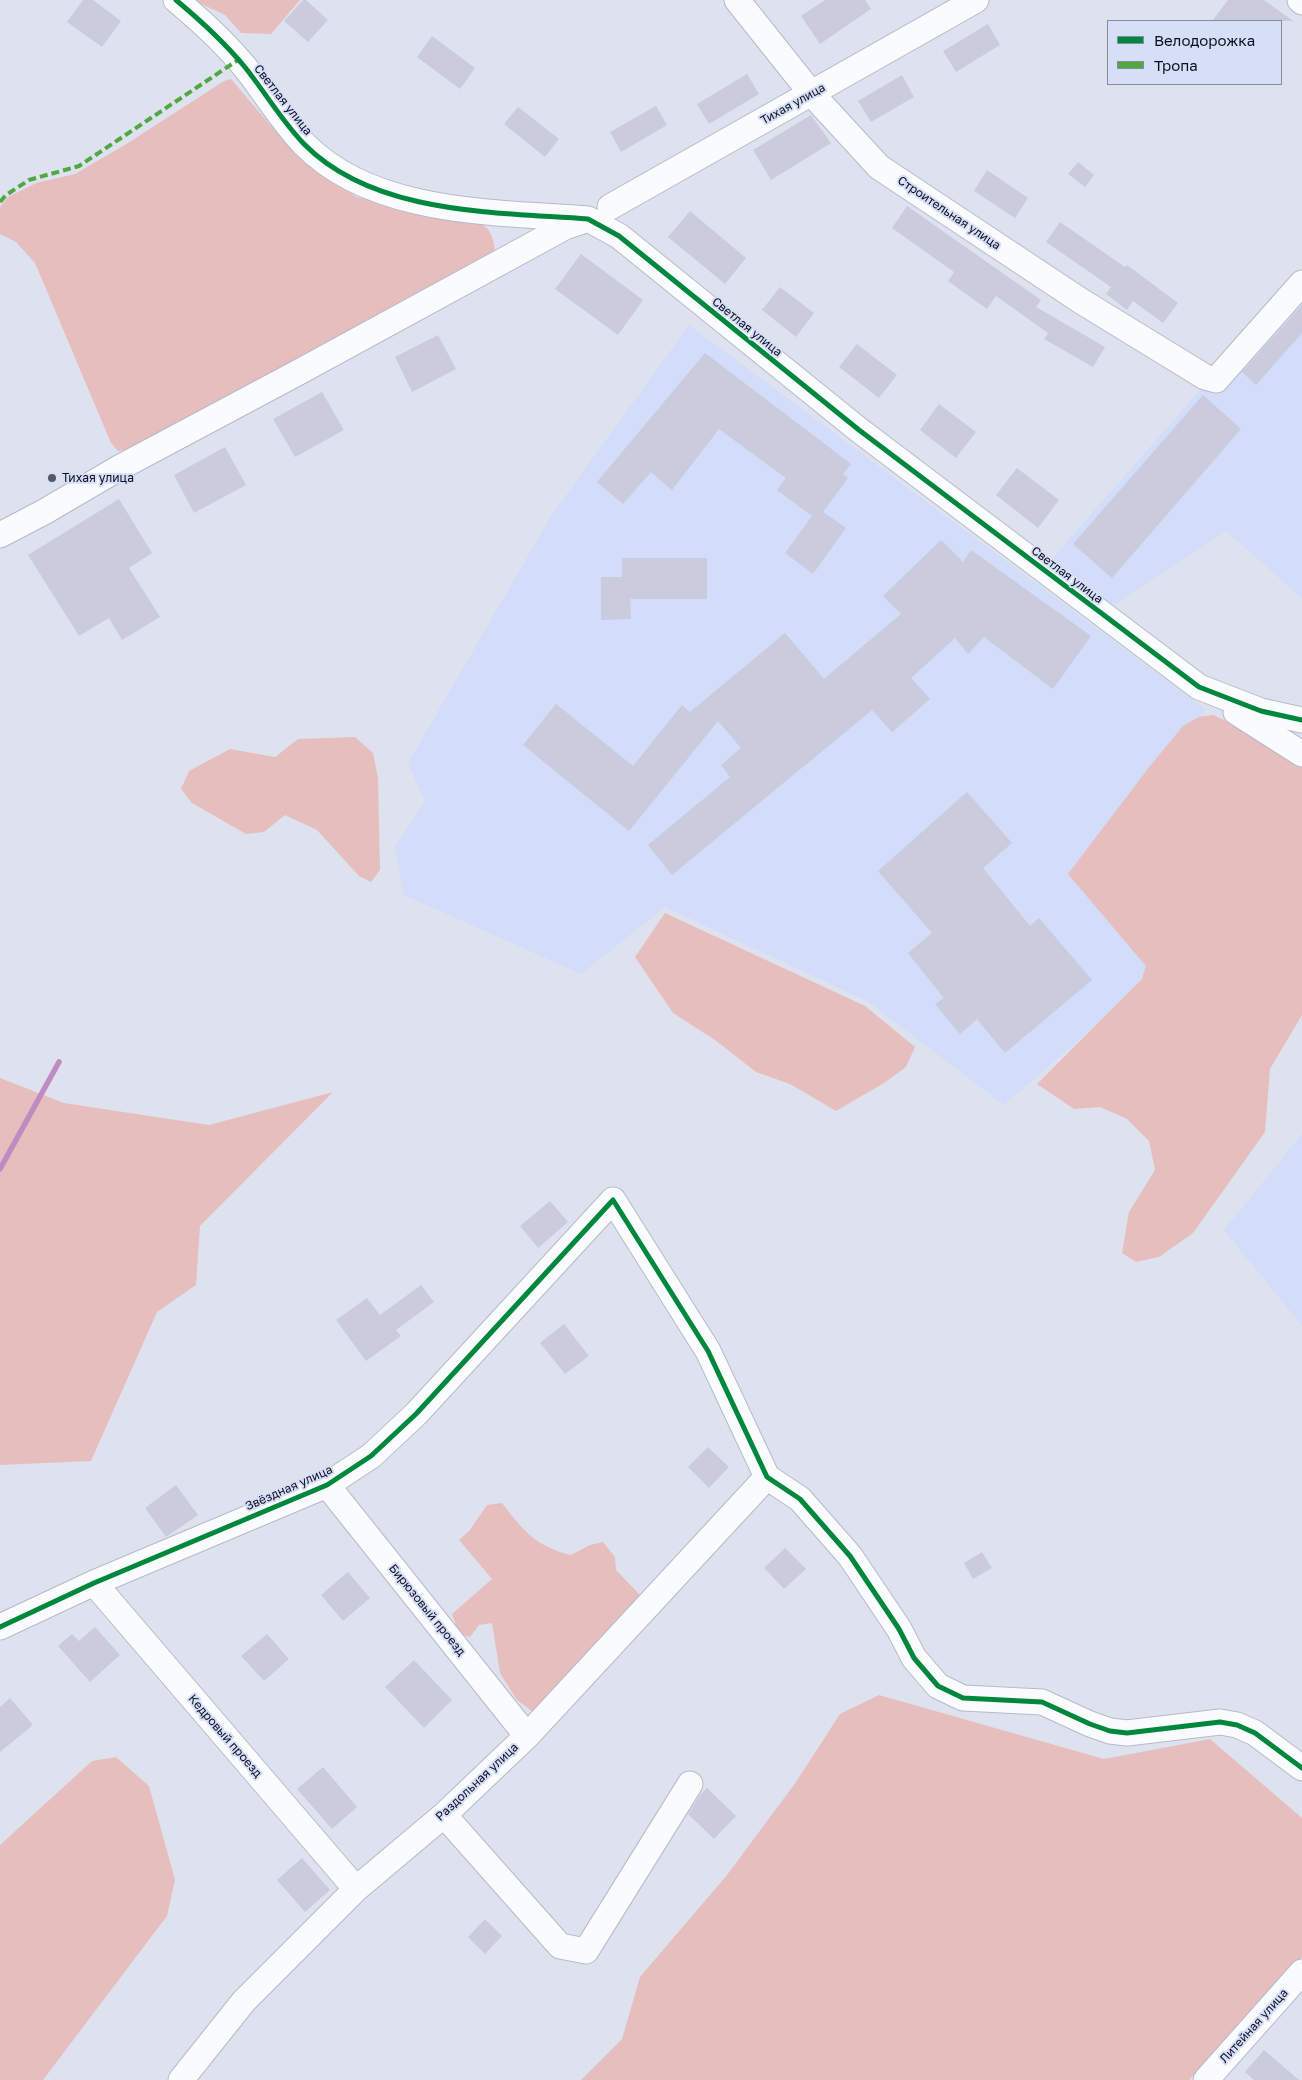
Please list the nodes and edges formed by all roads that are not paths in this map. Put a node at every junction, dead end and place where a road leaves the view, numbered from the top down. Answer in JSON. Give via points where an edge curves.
{"nodes":[{"id":1,"x":176,"y":0,"type":"edge"},
{"id":2,"x":737,"y":0,"type":"edge"},
{"id":3,"x":976,"y":0,"type":"edge"},
{"id":4,"x":812,"y":93,"type":"junction"},
{"id":5,"x":610,"y":206,"type":"dead end"},
{"id":6,"x":588,"y":219,"type":"junction"},
{"id":7,"x":1302,"y":283,"type":"edge"},
{"id":8,"x":0,"y":535,"type":"edge"},
{"id":9,"x":1199,"y":687,"type":"junction"},
{"id":10,"x":1302,"y":720,"type":"edge"},
{"id":11,"x":1302,"y":754,"type":"edge"},
{"id":12,"x":767,"y":1477,"type":"junction"},
{"id":13,"x":327,"y":1485,"type":"junction"},
{"id":14,"x":94,"y":1583,"type":"junction"},
{"id":15,"x":0,"y":1628,"type":"edge"},
{"id":16,"x":527,"y":1736,"type":"junction"},
{"id":17,"x":1302,"y":1768,"type":"edge"},
{"id":18,"x":690,"y":1784,"type":"dead end"},
{"id":19,"x":444,"y":1815,"type":"junction"},
{"id":20,"x":356,"y":1889,"type":"junction"},
{"id":21,"x":1302,"y":1972,"type":"edge"},
{"id":22,"x":181,"y":2080,"type":"edge"},
{"id":23,"x":1206,"y":2080,"type":"edge"}],
"edges":[{"from":1,"to":6,"type":"street","name":"Светлая улица","via":[[243,65],[306,146],[340,172],[371,188],[404,199],[471,210]]},
{"from":2,"to":4,"type":"street","name":"Строительная улица"},
{"from":3,"to":4,"type":"street","name":"Тихая улица"},
{"from":4,"to":5,"type":"street","name":"Тихая улица"},
{"from":4,"to":7,"type":"street","name":"Строительная улица","via":[[879,167],[1081,301],[1205,377],[1216,380]]},
{"from":6,"to":8,"type":"street","via":[[565,227]]},
{"from":6,"to":9,"type":"street","name":"Светлая улица","via":[[619,236],[933,488]]},
{"from":9,"to":10,"type":"street","name":"Светлая улица","via":[[1261,711]]},
{"from":9,"to":11,"type":"street"},
{"from":12,"to":13,"type":"street","name":"Звёздная улица","via":[[708,1350],[613,1200],[416,1414],[371,1456]]},
{"from":12,"to":16,"type":"street","name":"Раздольная улица"},
{"from":12,"to":17,"type":"street","via":[[800,1498],[850,1556],[899,1629],[914,1658],[938,1686],[963,1698],[1042,1702],[1090,1724],[1127,1733],[1220,1722],[1237,1725],[1254,1733]]},
{"from":13,"to":14,"type":"street","name":"Звёздная улица"},
{"from":13,"to":16,"type":"street","name":"Бирюзовый проезд"},
{"from":14,"to":15,"type":"street","name":"Звёздная улица"},
{"from":14,"to":20,"type":"street","name":"Кедровый проезд"},
{"from":16,"to":19,"type":"street","name":"Раздольная улица"},
{"from":18,"to":19,"type":"street","via":[[586,1950],[560,1946]]},
{"from":19,"to":20,"type":"street","name":"Раздольная улица"},
{"from":20,"to":22,"type":"street","name":"Раздольная улица","via":[[244,2001]]},
{"from":21,"to":23,"type":"street","name":"Литейная улица"}]}
